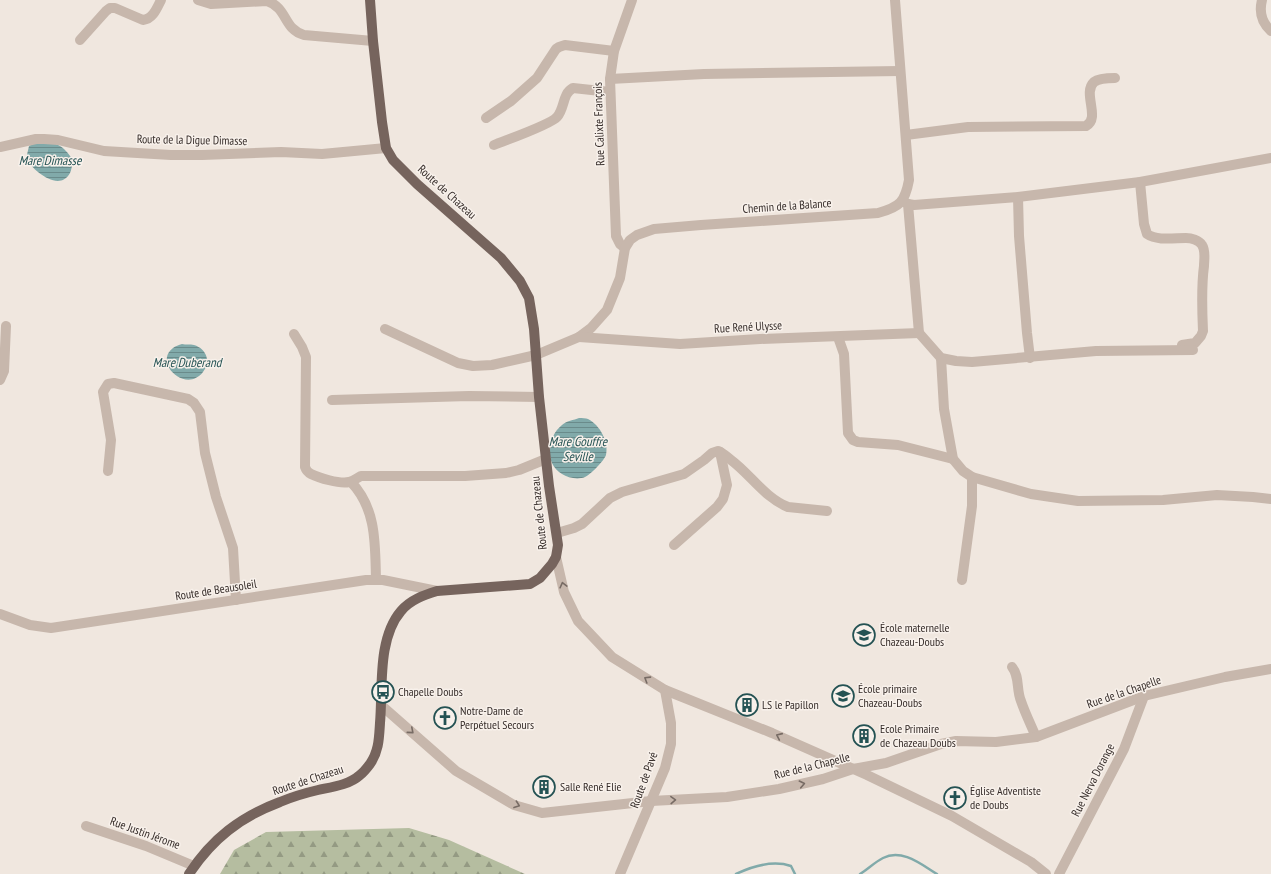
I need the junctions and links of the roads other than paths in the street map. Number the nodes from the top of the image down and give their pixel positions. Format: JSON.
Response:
{"nodes":[{"id":1,"x":162,"y":0,"type":"edge"},
{"id":2,"x":198,"y":0,"type":"edge"},
{"id":3,"x":370,"y":0,"type":"edge"},
{"id":4,"x":632,"y":0,"type":"edge"},
{"id":5,"x":895,"y":0,"type":"edge"},
{"id":6,"x":1262,"y":0,"type":"edge"},
{"id":7,"x":1271,"y":32,"type":"edge"},
{"id":8,"x":80,"y":40,"type":"dead end"},
{"id":9,"x":373,"y":40,"type":"junction"},
{"id":10,"x":614,"y":51,"type":"junction"},
{"id":11,"x":900,"y":71,"type":"junction"},
{"id":12,"x":1115,"y":78,"type":"dead end"},
{"id":13,"x":610,"y":79,"type":"junction"},
{"id":14,"x":610,"y":92,"type":"junction"},
{"id":15,"x":486,"y":118,"type":"dead end"},
{"id":16,"x":906,"y":135,"type":"junction"},
{"id":17,"x":494,"y":145,"type":"dead end"},
{"id":18,"x":0,"y":147,"type":"edge"},
{"id":19,"x":386,"y":148,"type":"junction"},
{"id":20,"x":1271,"y":158,"type":"edge"},
{"id":21,"x":1140,"y":182,"type":"junction"},
{"id":22,"x":1018,"y":197,"type":"junction"},
{"id":23,"x":906,"y":202,"type":"junction"},
{"id":24,"x":625,"y":248,"type":"junction"},
{"id":25,"x":6,"y":326,"type":"dead end"},
{"id":26,"x":385,"y":329,"type":"dead end"},
{"id":27,"x":919,"y":333,"type":"junction"},
{"id":28,"x":294,"y":334,"type":"dead end"},
{"id":29,"x":579,"y":337,"type":"junction"},
{"id":30,"x":838,"y":337,"type":"junction"},
{"id":31,"x":1148,"y":345,"type":"dead end"},
{"id":32,"x":1193,"y":350,"type":"dead end"},
{"id":33,"x":536,"y":355,"type":"junction"},
{"id":34,"x":941,"y":358,"type":"junction"},
{"id":35,"x":1030,"y":358,"type":"junction"},
{"id":36,"x":0,"y":380,"type":"edge"},
{"id":37,"x":540,"y":397,"type":"junction"},
{"id":38,"x":332,"y":400,"type":"dead end"},
{"id":39,"x":720,"y":452,"type":"junction"},
{"id":40,"x":546,"y":459,"type":"junction"},
{"id":41,"x":952,"y":459,"type":"junction"},
{"id":42,"x":108,"y":471,"type":"dead end"},
{"id":43,"x":972,"y":477,"type":"junction"},
{"id":44,"x":351,"y":482,"type":"junction"},
{"id":45,"x":1271,"y":499,"type":"edge"},
{"id":46,"x":827,"y":511,"type":"dead end"},
{"id":47,"x":557,"y":533,"type":"junction"},
{"id":48,"x":674,"y":546,"type":"dead end"},
{"id":49,"x":556,"y":557,"type":"junction"},
{"id":50,"x":376,"y":580,"type":"junction"},
{"id":51,"x":962,"y":580,"type":"dead end"},
{"id":52,"x":437,"y":591,"type":"junction"},
{"id":53,"x":236,"y":600,"type":"junction"},
{"id":54,"x":0,"y":614,"type":"edge"},
{"id":55,"x":1012,"y":667,"type":"dead end"},
{"id":56,"x":1271,"y":669,"type":"edge"},
{"id":57,"x":665,"y":690,"type":"junction"},
{"id":58,"x":1144,"y":696,"type":"junction"},
{"id":59,"x":382,"y":706,"type":"junction"},
{"id":60,"x":1036,"y":737,"type":"junction"},
{"id":61,"x":853,"y":769,"type":"junction"},
{"id":62,"x":651,"y":801,"type":"junction"},
{"id":63,"x":86,"y":826,"type":"dead end"},
{"id":64,"x":191,"y":870,"type":"edge"},
{"id":65,"x":620,"y":874,"type":"edge"},
{"id":66,"x":1046,"y":874,"type":"edge"},
{"id":67,"x":1059,"y":874,"type":"edge"}],
"edges":[{"from":1,"to":8,"type":"street"},
{"from":2,"to":9,"type":"street"},
{"from":3,"to":9,"type":"main road","name":"Route de Chazeau"},
{"from":4,"to":10,"type":"street","name":"Rue Calixte François"},
{"from":5,"to":11,"type":"street"},
{"from":6,"to":7,"type":"street"},
{"from":9,"to":19,"type":"main road","name":"Route de Chazeau"},
{"from":10,"to":13,"type":"street","name":"Rue Calixte François"},
{"from":10,"to":15,"type":"street"},
{"from":11,"to":13,"type":"street"},
{"from":11,"to":16,"type":"street"},
{"from":12,"to":16,"type":"street"},
{"from":13,"to":14,"type":"street","name":"Rue Calixte François"},
{"from":14,"to":17,"type":"street"},
{"from":14,"to":24,"type":"street","name":"Rue Calixte François"},
{"from":16,"to":23,"type":"street"},
{"from":18,"to":19,"type":"street","name":"Route de la Digue Dimasse"},
{"from":19,"to":33,"type":"main road","name":"Route de Chazeau"},
{"from":20,"to":21,"type":"street"},
{"from":21,"to":22,"type":"street"},
{"from":21,"to":31,"type":"street"},
{"from":22,"to":23,"type":"street"},
{"from":22,"to":35,"type":"street"},
{"from":23,"to":24,"type":"street","name":"Chemin de la Balance"},
{"from":23,"to":27,"type":"street"},
{"from":24,"to":29,"type":"street"},
{"from":25,"to":36,"type":"street"},
{"from":26,"to":33,"type":"street"},
{"from":27,"to":30,"type":"street","name":"Rue René Ulysse"},
{"from":27,"to":34,"type":"street"},
{"from":28,"to":44,"type":"street"},
{"from":29,"to":30,"type":"street","name":"Rue René Ulysse"},
{"from":29,"to":33,"type":"street"},
{"from":30,"to":41,"type":"street"},
{"from":32,"to":35,"type":"street"},
{"from":33,"to":37,"type":"main road","name":"Route de Chazeau"},
{"from":34,"to":35,"type":"street"},
{"from":34,"to":41,"type":"street"},
{"from":37,"to":38,"type":"street"},
{"from":37,"to":40,"type":"main road","name":"Route de Chazeau"},
{"from":39,"to":46,"type":"street"},
{"from":39,"to":47,"type":"street"},
{"from":39,"to":48,"type":"street"},
{"from":40,"to":44,"type":"street"},
{"from":40,"to":47,"type":"main road","name":"Route de Chazeau"},
{"from":41,"to":43,"type":"street"},
{"from":42,"to":53,"type":"street"},
{"from":43,"to":45,"type":"street"},
{"from":43,"to":51,"type":"street"},
{"from":44,"to":50,"type":"street"},
{"from":47,"to":49,"type":"main road","name":"Route de Chazeau"},
{"from":49,"to":52,"type":"main road","name":"Route de Chazeau"},
{"from":57,"to":49,"type":"street","one_way":true},
{"from":50,"to":52,"type":"street","name":"Route de Beausoleil"},
{"from":50,"to":53,"type":"street","name":"Route de Beausoleil"},
{"from":52,"to":59,"type":"main road","name":"Route de Chazeau"},
{"from":53,"to":54,"type":"street","name":"Route de Beausoleil"},
{"from":55,"to":60,"type":"street"},
{"from":56,"to":58,"type":"street","name":"Rue de la Chapelle"},
{"from":61,"to":57,"type":"street","one_way":true},
{"from":57,"to":62,"type":"street","name":"Route de Pavé"},
{"from":58,"to":60,"type":"street","name":"Rue de la Chapelle"},
{"from":58,"to":67,"type":"street","name":"Rue Nerva Dorange"},
{"from":59,"to":62,"type":"street","name":"Rue de la Chapelle","one_way":true},
{"from":59,"to":64,"type":"main road","name":"Route de Chazeau"},
{"from":60,"to":61,"type":"street","name":"Rue de la Chapelle"},
{"from":62,"to":61,"type":"street","name":"Rue de la Chapelle","one_way":true},
{"from":61,"to":66,"type":"street"},
{"from":62,"to":65,"type":"street","name":"Route de Pavé"},
{"from":63,"to":64,"type":"street","name":"Rue Justin Jérome"}]}
